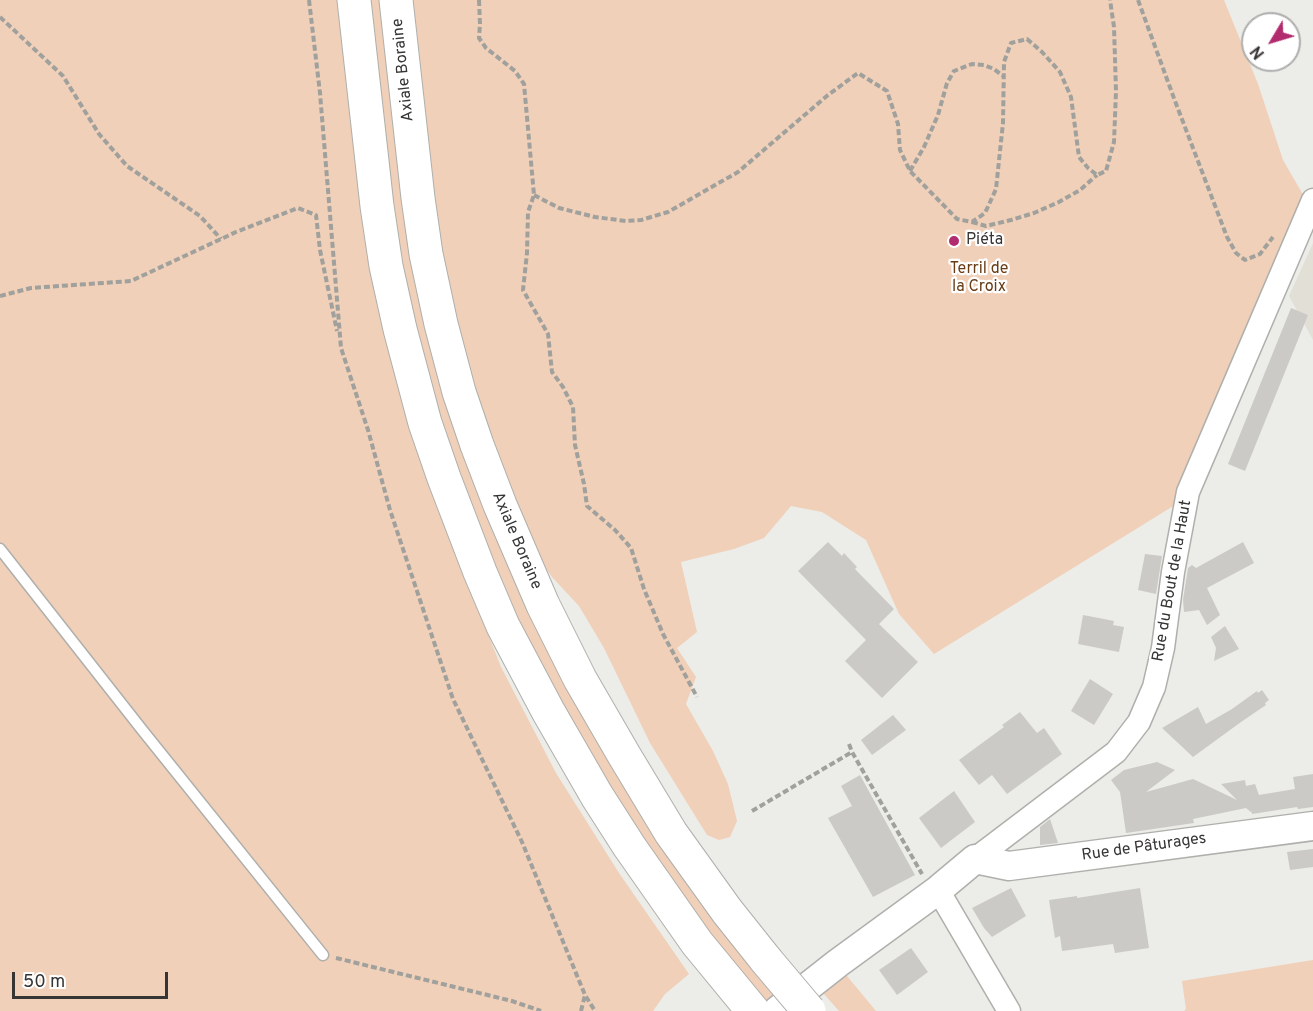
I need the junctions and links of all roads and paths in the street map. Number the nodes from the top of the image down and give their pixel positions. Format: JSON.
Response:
{"nodes":[{"id":1,"x":309,"y":0,"type":"edge"},
{"id":2,"x":354,"y":0,"type":"edge"},
{"id":3,"x":396,"y":0,"type":"edge"},
{"id":4,"x":479,"y":0,"type":"edge"},
{"id":5,"x":1110,"y":0,"type":"edge"},
{"id":6,"x":1138,"y":0,"type":"edge"},
{"id":7,"x":0,"y":18,"type":"edge"},
{"id":8,"x":1004,"y":76,"type":"junction"},
{"id":9,"x":910,"y":171,"type":"junction"},
{"id":10,"x":1097,"y":175,"type":"junction"},
{"id":11,"x":534,"y":195,"type":"junction"},
{"id":12,"x":1309,"y":208,"type":"edge"},
{"id":13,"x":972,"y":222,"type":"junction"},
{"id":14,"x":221,"y":239,"type":"junction"},
{"id":15,"x":0,"y":296,"type":"edge"},
{"id":16,"x":341,"y":348,"type":"junction"},
{"id":17,"x":0,"y":549,"type":"edge"},
{"id":18,"x":697,"y":697,"type":"dead end"},
{"id":19,"x":849,"y":744,"type":"dead end"},
{"id":20,"x":852,"y":752,"type":"junction"},
{"id":21,"x":752,"y":811,"type":"dead end"},
{"id":22,"x":1313,"y":826,"type":"edge"},
{"id":23,"x":975,"y":859,"type":"junction"},
{"id":24,"x":935,"y":892,"type":"junction"},
{"id":25,"x":323,"y":955,"type":"joint"},
{"id":26,"x":585,"y":995,"type":"junction"},
{"id":27,"x":742,"y":999,"type":"edge"},
{"id":28,"x":541,"y":1011,"type":"edge"},
{"id":29,"x":581,"y":1011,"type":"edge"},
{"id":30,"x":595,"y":1011,"type":"edge"},
{"id":31,"x":777,"y":1011,"type":"edge"},
{"id":32,"x":809,"y":1011,"type":"edge"},
{"id":33,"x":1009,"y":1011,"type":"edge"}],
"edges":[{"from":1,"to":16,"type":"path"},
{"from":2,"to":27,"type":"highway"},
{"from":3,"to":32,"type":"highway","name":"Axiale Boraine","bridge":true},
{"from":4,"to":11,"type":"path"},
{"from":5,"to":10,"type":"path"},
{"from":6,"to":12,"type":"path"},
{"from":7,"to":14,"type":"path"},
{"from":8,"to":9,"type":"path"},
{"from":8,"to":10,"type":"path"},
{"from":8,"to":13,"type":"path"},
{"from":9,"to":11,"type":"path"},
{"from":9,"to":13,"type":"path"},
{"from":10,"to":13,"type":"path"},
{"from":11,"to":18,"type":"path"},
{"from":12,"to":23,"type":"street","name":"Rue du Bout de la Haut"},
{"from":14,"to":15,"type":"path"},
{"from":14,"to":16,"type":"path"},
{"from":16,"to":26,"type":"path"},
{"from":17,"to":25,"type":"lane"},
{"from":19,"to":20,"type":"path"},
{"from":20,"to":21,"type":"path"},
{"from":20,"to":24,"type":"path"},
{"from":22,"to":23,"type":"street","name":"Rue de Pâturages"},
{"from":23,"to":24,"type":"street","name":"Rue du Bout de la Haut"},
{"from":24,"to":31,"type":"street","name":"Rue du Bout de la Haut"},
{"from":24,"to":33,"type":"street"},
{"from":25,"to":28,"type":"path"},
{"from":26,"to":29,"type":"path"},
{"from":26,"to":30,"type":"path"}]}
